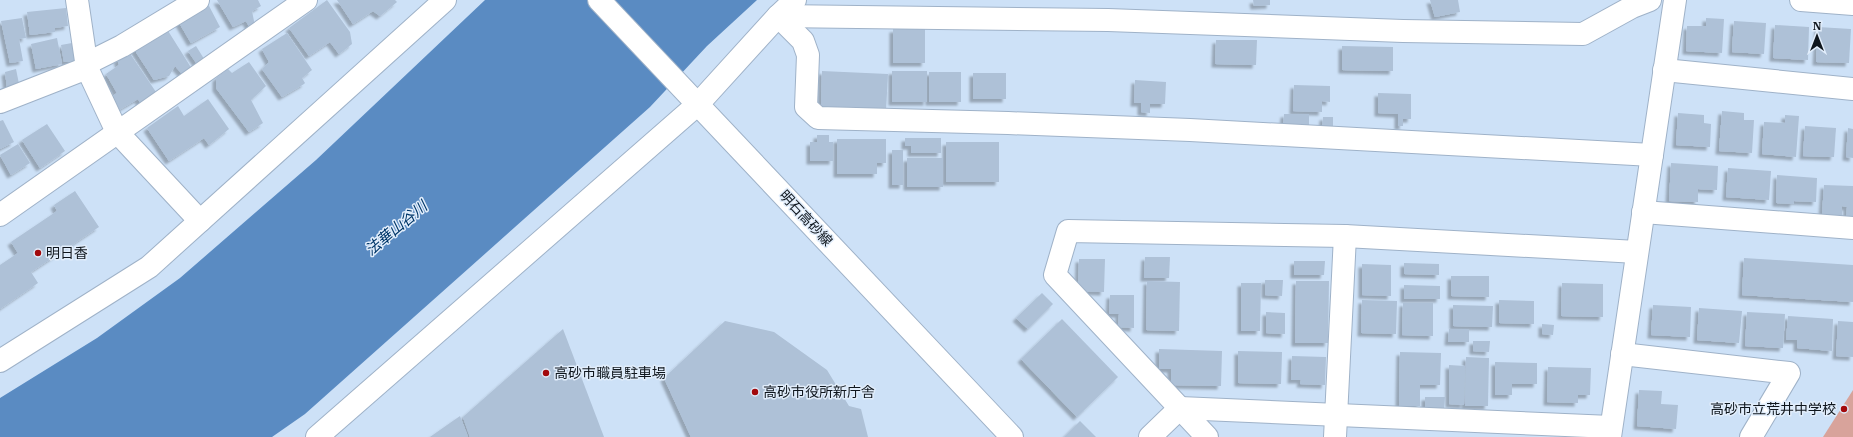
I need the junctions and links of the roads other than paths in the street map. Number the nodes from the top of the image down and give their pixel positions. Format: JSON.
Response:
{"nodes":[{"id":1,"x":77,"y":0,"type":"edge"},
{"id":2,"x":198,"y":0,"type":"edge"},
{"id":3,"x":306,"y":0,"type":"edge"},
{"id":4,"x":445,"y":0,"type":"edge"},
{"id":5,"x":599,"y":0,"type":"edge"},
{"id":6,"x":794,"y":0,"type":"edge"},
{"id":7,"x":1650,"y":0,"type":"edge"},
{"id":8,"x":1675,"y":0,"type":"edge"},
{"id":9,"x":1800,"y":0,"type":"edge"},
{"id":10,"x":1853,"y":4,"type":"edge"},
{"id":11,"x":778,"y":16,"type":"junction"},
{"id":12,"x":86,"y":66,"type":"junction"},
{"id":13,"x":1664,"y":70,"type":"junction"},
{"id":14,"x":1853,"y":89,"type":"edge"},
{"id":15,"x":0,"y":102,"type":"edge"},
{"id":16,"x":698,"y":104,"type":"junction"},
{"id":17,"x":117,"y":132,"type":"junction"},
{"id":18,"x":1652,"y":155,"type":"junction"},
{"id":19,"x":1643,"y":212,"type":"junction"},
{"id":20,"x":0,"y":215,"type":"edge"},
{"id":21,"x":200,"y":221,"type":"junction"},
{"id":22,"x":1853,"y":228,"type":"edge"},
{"id":23,"x":1345,"y":236,"type":"junction"},
{"id":24,"x":1637,"y":252,"type":"junction"},
{"id":25,"x":1622,"y":354,"type":"junction"},
{"id":26,"x":0,"y":360,"type":"edge"},
{"id":27,"x":1180,"y":408,"type":"junction"},
{"id":28,"x":1336,"y":427,"type":"edge"},
{"id":29,"x":1611,"y":432,"type":"edge"},
{"id":30,"x":317,"y":437,"type":"edge"},
{"id":31,"x":1012,"y":437,"type":"edge"},
{"id":32,"x":1150,"y":437,"type":"edge"},
{"id":33,"x":1207,"y":437,"type":"edge"},
{"id":34,"x":1751,"y":437,"type":"edge"}],
"edges":[{"from":1,"to":12,"type":"street"},
{"from":2,"to":12,"type":"street"},
{"from":3,"to":17,"type":"street"},
{"from":4,"to":21,"type":"street"},
{"from":5,"to":16,"type":"street","name":"明石高砂線"},
{"from":6,"to":11,"type":"street"},
{"from":7,"to":11,"type":"street"},
{"from":8,"to":13,"type":"street"},
{"from":9,"to":10,"type":"street"},
{"from":11,"to":16,"type":"street"},
{"from":11,"to":18,"type":"street"},
{"from":12,"to":15,"type":"street"},
{"from":12,"to":17,"type":"street"},
{"from":13,"to":14,"type":"street"},
{"from":13,"to":18,"type":"street"},
{"from":16,"to":30,"type":"street"},
{"from":16,"to":31,"type":"street","name":"明石高砂線"},
{"from":17,"to":20,"type":"street"},
{"from":17,"to":21,"type":"street"},
{"from":18,"to":19,"type":"street"},
{"from":19,"to":22,"type":"street"},
{"from":19,"to":24,"type":"street"},
{"from":21,"to":26,"type":"street"},
{"from":23,"to":24,"type":"street"},
{"from":23,"to":27,"type":"street"},
{"from":23,"to":28,"type":"street"},
{"from":24,"to":25,"type":"street"},
{"from":25,"to":29,"type":"street"},
{"from":25,"to":34,"type":"street"},
{"from":27,"to":28,"type":"street"},
{"from":27,"to":32,"type":"street"},
{"from":27,"to":33,"type":"street"},
{"from":28,"to":29,"type":"street"}]}
